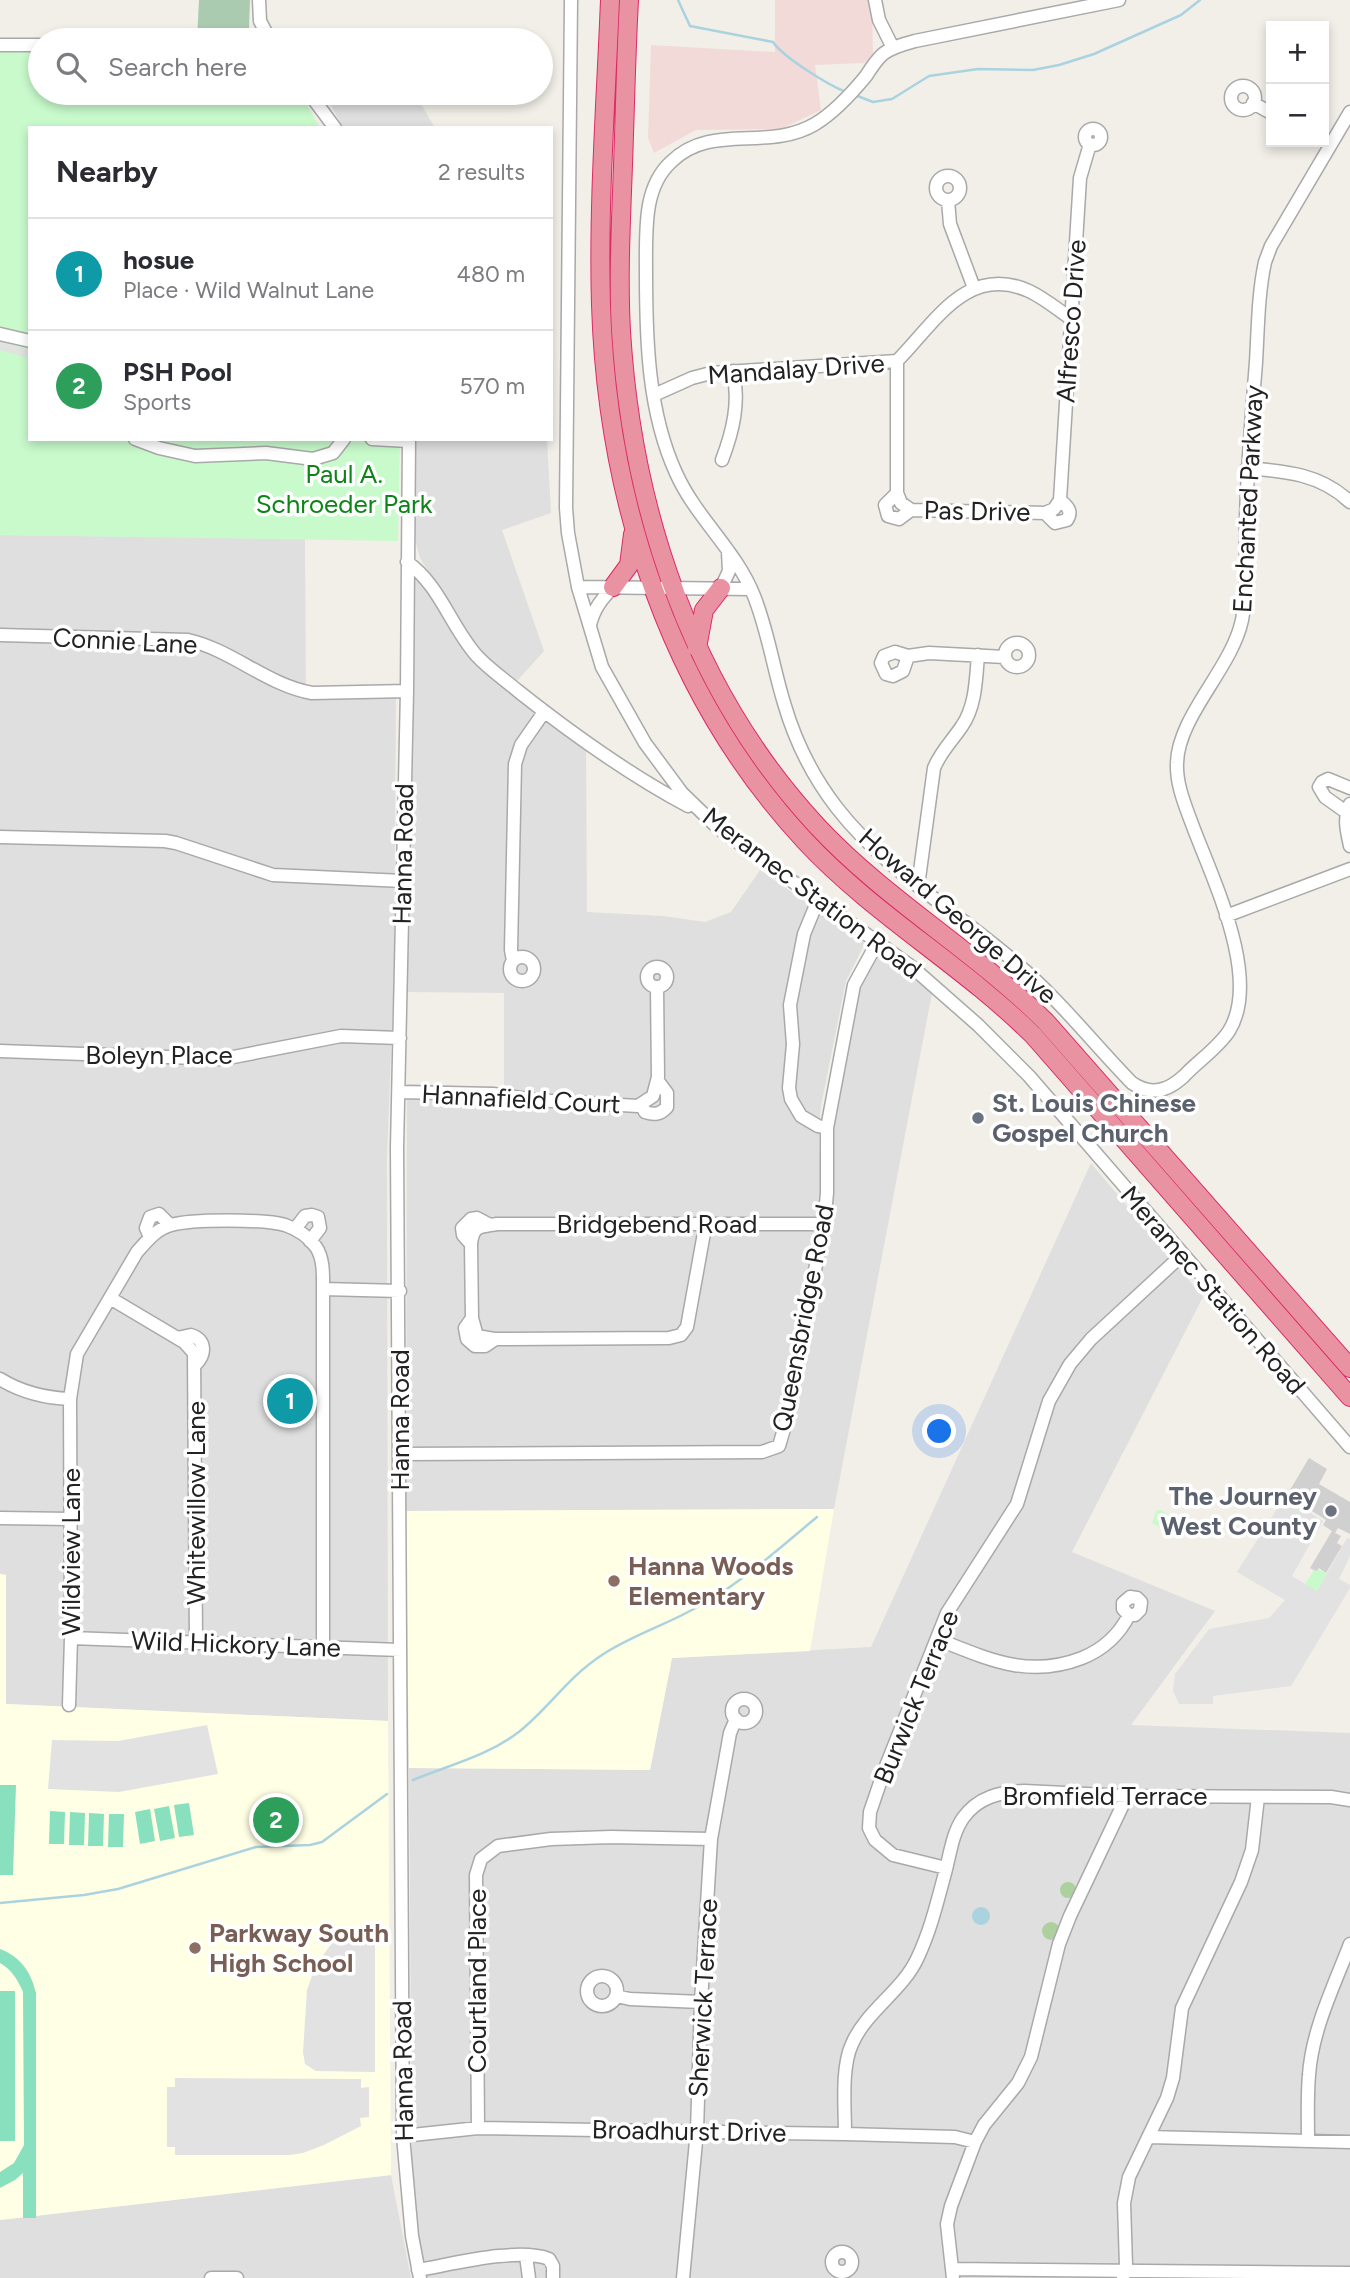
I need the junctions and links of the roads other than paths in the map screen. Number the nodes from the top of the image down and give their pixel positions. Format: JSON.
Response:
{"nodes":[{"id":1,"x":259,"y":0,"type":"edge"},
{"id":2,"x":571,"y":0,"type":"edge"},
{"id":3,"x":610,"y":0,"type":"edge"},
{"id":4,"x":875,"y":0,"type":"edge"},
{"id":5,"x":1119,"y":0,"type":"edge"},
{"id":6,"x":630,"y":6,"type":"edge"},
{"id":7,"x":264,"y":28,"type":"edge"},
{"id":8,"x":0,"y":45,"type":"edge"},
{"id":9,"x":28,"y":45,"type":"edge"},
{"id":10,"x":893,"y":48,"type":"junction"},
{"id":11,"x":1253,"y":103,"type":"dead end"},
{"id":12,"x":318,"y":105,"type":"edge"},
{"id":13,"x":1266,"y":110,"type":"edge"},
{"id":14,"x":1350,"y":112,"type":"edge"},
{"id":15,"x":334,"y":126,"type":"edge"},
{"id":16,"x":1329,"y":139,"type":"edge"},
{"id":17,"x":1090,"y":144,"type":"dead end"},
{"id":18,"x":1323,"y":147,"type":"edge"},
{"id":19,"x":948,"y":200,"type":"dead end"},
{"id":20,"x":974,"y":288,"type":"junction"},
{"id":21,"x":1070,"y":318,"type":"junction"},
{"id":22,"x":0,"y":334,"type":"edge"},
{"id":23,"x":28,"y":341,"type":"edge"},
{"id":24,"x":897,"y":361,"type":"junction"},
{"id":25,"x":733,"y":371,"type":"junction"},
{"id":26,"x":654,"y":395,"type":"junction"},
{"id":27,"x":140,"y":441,"type":"edge"},
{"id":28,"x":342,"y":441,"type":"edge"},
{"id":29,"x":409,"y":441,"type":"edge"},
{"id":30,"x":722,"y":460,"type":"dead end"},
{"id":31,"x":1247,"y":467,"type":"junction"},
{"id":32,"x":1350,"y":502,"type":"edge"},
{"id":33,"x":1053,"y":507,"type":"joint"},
{"id":34,"x":634,"y":527,"type":"junction"},
{"id":35,"x":727,"y":548,"type":"junction"},
{"id":36,"x":407,"y":562,"type":"junction"},
{"id":37,"x":578,"y":587,"type":"junction"},
{"id":38,"x":613,"y":587,"type":"junction"},
{"id":39,"x":653,"y":588,"type":"junction"},
{"id":40,"x":673,"y":588,"type":"junction"},
{"id":41,"x":721,"y":588,"type":"junction"},
{"id":42,"x":751,"y":589,"type":"junction"},
{"id":43,"x":589,"y":627,"type":"junction"},
{"id":44,"x":0,"y":635,"type":"edge"},
{"id":45,"x":697,"y":648,"type":"junction"},
{"id":46,"x":978,"y":655,"type":"junction"},
{"id":47,"x":908,"y":656,"type":"dead end"},
{"id":48,"x":1005,"y":657,"type":"dead end"},
{"id":49,"x":407,"y":691,"type":"junction"},
{"id":50,"x":544,"y":712,"type":"junction"},
{"id":51,"x":1350,"y":788,"type":"edge"},
{"id":52,"x":1348,"y":808,"type":"edge"},
{"id":53,"x":701,"y":813,"type":"junction"},
{"id":54,"x":0,"y":836,"type":"edge"},
{"id":55,"x":1350,"y":846,"type":"edge"},
{"id":56,"x":1350,"y":869,"type":"edge"},
{"id":57,"x":403,"y":881,"type":"junction"},
{"id":58,"x":918,"y":886,"type":"junction"},
{"id":59,"x":818,"y":900,"type":"junction"},
{"id":60,"x":1226,"y":916,"type":"junction"},
{"id":61,"x":877,"y":943,"type":"junction"},
{"id":62,"x":513,"y":961,"type":"dead end"},
{"id":63,"x":657,"y":987,"type":"dead end"},
{"id":64,"x":400,"y":1038,"type":"junction"},
{"id":65,"x":0,"y":1051,"type":"edge"},
{"id":66,"x":658,"y":1081,"type":"junction"},
{"id":67,"x":1150,"y":1091,"type":"joint"},
{"id":68,"x":400,"y":1092,"type":"junction"},
{"id":69,"x":641,"y":1104,"type":"junction"},
{"id":70,"x":827,"y":1128,"type":"junction"},
{"id":71,"x":706,"y":1222,"type":"junction"},
{"id":72,"x":824,"y":1224,"type":"junction"},
{"id":73,"x":295,"y":1229,"type":"junction"},
{"id":74,"x":310,"y":1241,"type":"junction"},
{"id":75,"x":1182,"y":1255,"type":"junction"},
{"id":76,"x":323,"y":1289,"type":"junction"},
{"id":77,"x":400,"y":1291,"type":"junction"},
{"id":78,"x":110,"y":1298,"type":"junction"},
{"id":79,"x":472,"y":1318,"type":"junction"},
{"id":80,"x":494,"y":1339,"type":"junction"},
{"id":81,"x":1350,"y":1368,"type":"edge"},
{"id":82,"x":0,"y":1379,"type":"edge"},
{"id":83,"x":1350,"y":1397,"type":"edge"},
{"id":84,"x":70,"y":1399,"type":"junction"},
{"id":85,"x":1350,"y":1447,"type":"edge"},
{"id":86,"x":400,"y":1454,"type":"junction"},
{"id":87,"x":0,"y":1518,"type":"edge"},
{"id":88,"x":71,"y":1519,"type":"junction"},
{"id":89,"x":1129,"y":1615,"type":"dead end"},
{"id":90,"x":71,"y":1638,"type":"junction"},
{"id":91,"x":937,"y":1639,"type":"junction"},
{"id":92,"x":197,"y":1643,"type":"junction"},
{"id":93,"x":323,"y":1647,"type":"junction"},
{"id":94,"x":400,"y":1650,"type":"junction"},
{"id":95,"x":69,"y":1704,"type":"dead end"},
{"id":96,"x":736,"y":1719,"type":"dead end"},
{"id":97,"x":1127,"y":1796,"type":"junction"},
{"id":98,"x":1258,"y":1797,"type":"junction"},
{"id":99,"x":1350,"y":1801,"type":"edge"},
{"id":100,"x":711,"y":1839,"type":"junction"},
{"id":101,"x":946,"y":1868,"type":"junction"},
{"id":102,"x":1350,"y":1944,"type":"edge"},
{"id":103,"x":616,"y":1996,"type":"dead end"},
{"id":104,"x":701,"y":2003,"type":"junction"},
{"id":105,"x":478,"y":2128,"type":"junction"},
{"id":106,"x":697,"y":2131,"type":"junction"},
{"id":107,"x":845,"y":2134,"type":"junction"},
{"id":108,"x":403,"y":2136,"type":"junction"},
{"id":109,"x":1148,"y":2137,"type":"junction"},
{"id":110,"x":1308,"y":2141,"type":"junction"},
{"id":111,"x":975,"y":2142,"type":"junction"},
{"id":112,"x":1350,"y":2142,"type":"edge"},
{"id":113,"x":526,"y":2256,"type":"junction"},
{"id":114,"x":1350,"y":2273,"type":"edge"},
{"id":115,"x":419,"y":2274,"type":"edge"},
{"id":116,"x":953,"y":2274,"type":"edge"},
{"id":117,"x":1124,"y":2274,"type":"edge"},
{"id":118,"x":211,"y":2278,"type":"edge"},
{"id":119,"x":237,"y":2278,"type":"edge"},
{"id":120,"x":529,"y":2278,"type":"edge"},
{"id":121,"x":553,"y":2278,"type":"edge"},
{"id":122,"x":682,"y":2278,"type":"edge"}],
"edges":[{"from":1,"to":7,"type":"street"},
{"from":2,"to":37,"type":"street","name":"Meramec Station Road"},
{"from":3,"to":34,"type":"highway"},
{"from":4,"to":10,"type":"street"},
{"from":5,"to":10,"type":"street","name":"Howard George Drive"},
{"from":6,"to":40,"type":"highway"},
{"from":8,"to":9,"type":"street"},
{"from":10,"to":26,"type":"street","name":"Howard George Drive"},
{"from":11,"to":13,"type":"street"},
{"from":12,"to":15,"type":"street"},
{"from":14,"to":16,"type":"street","name":"Enchanted Parkway"},
{"from":17,"to":21,"type":"street","name":"Alfresco Drive"},
{"from":18,"to":31,"type":"street","name":"Enchanted Parkway"},
{"from":19,"to":20,"type":"street"},
{"from":20,"to":21,"type":"street"},
{"from":20,"to":24,"type":"street","name":"Mandalay Drive"},
{"from":21,"to":33,"type":"street","name":"Alfresco Drive"},
{"from":22,"to":23,"type":"street"},
{"from":24,"to":25,"type":"street","name":"Mandalay Drive"},
{"from":24,"to":33,"type":"street","name":"Pas Drive"},
{"from":25,"to":26,"type":"street","name":"Mandalay Drive"},
{"from":25,"to":30,"type":"street"},
{"from":26,"to":35,"type":"street","name":"Howard George Drive"},
{"from":27,"to":28,"type":"street"},
{"from":29,"to":36,"type":"street","name":"Hanna Road"},
{"from":31,"to":32,"type":"street"},
{"from":31,"to":60,"type":"street","name":"Enchanted Parkway"},
{"from":34,"to":38,"type":"highway"},
{"from":34,"to":39,"type":"highway"},
{"from":35,"to":41,"type":"street"},
{"from":35,"to":42,"type":"street","name":"Howard George Drive"},
{"from":36,"to":49,"type":"street","name":"Hanna Road"},
{"from":36,"to":50,"type":"street"},
{"from":37,"to":38,"type":"street"},
{"from":37,"to":43,"type":"street","name":"Meramec Station Road"},
{"from":38,"to":39,"type":"street"},
{"from":38,"to":43,"type":"street"},
{"from":39,"to":40,"type":"street"},
{"from":39,"to":83,"type":"highway"},
{"from":40,"to":41,"type":"street"},
{"from":40,"to":45,"type":"highway"},
{"from":41,"to":42,"type":"street"},
{"from":41,"to":45,"type":"highway"},
{"from":42,"to":58,"type":"street","name":"Howard George Drive"},
{"from":43,"to":53,"type":"street","name":"Meramec Station Road"},
{"from":44,"to":49,"type":"street","name":"Connie Lane"},
{"from":45,"to":81,"type":"highway"},
{"from":46,"to":47,"type":"street"},
{"from":46,"to":48,"type":"street"},
{"from":46,"to":58,"type":"street"},
{"from":49,"to":57,"type":"street","name":"Hanna Road"},
{"from":50,"to":53,"type":"street"},
{"from":50,"to":62,"type":"street"},
{"from":51,"to":52,"type":"street"},
{"from":52,"to":55,"type":"street"},
{"from":53,"to":59,"type":"street","name":"Meramec Station Road"},
{"from":54,"to":57,"type":"street"},
{"from":56,"to":60,"type":"street"},
{"from":57,"to":64,"type":"street","name":"Hanna Road"},
{"from":58,"to":67,"type":"street","name":"Howard George Drive"},
{"from":59,"to":61,"type":"street","name":"Meramec Station Road"},
{"from":59,"to":70,"type":"street"},
{"from":60,"to":67,"type":"street","name":"Enchanted Parkway"},
{"from":61,"to":70,"type":"street","name":"Queensbridge Road"},
{"from":61,"to":75,"type":"street","name":"Meramec Station Road"},
{"from":63,"to":66,"type":"street","name":"Hannafield Court"},
{"from":64,"to":65,"type":"street","name":"Boleyn Place"},
{"from":64,"to":68,"type":"street","name":"Hanna Road"},
{"from":66,"to":69,"type":"street","name":"Hannafield Court"},
{"from":66,"to":69,"type":"street","name":"Hannafield Court"},
{"from":68,"to":69,"type":"street","name":"Hannafield Court"},
{"from":68,"to":77,"type":"street","name":"Hanna Road"},
{"from":70,"to":72,"type":"street","name":"Queensbridge Road"},
{"from":71,"to":72,"type":"street","name":"Bridgebend Road"},
{"from":71,"to":79,"type":"street","name":"Bridgebend Road"},
{"from":71,"to":80,"type":"street"},
{"from":72,"to":86,"type":"street","name":"Queensbridge Road"},
{"from":73,"to":74,"type":"street"},
{"from":73,"to":74,"type":"street"},
{"from":73,"to":78,"type":"street","name":"Wildview Lane"},
{"from":74,"to":76,"type":"street"},
{"from":75,"to":85,"type":"street","name":"Meramec Station Road"},
{"from":75,"to":91,"type":"street","name":"Burwick Terrace"},
{"from":76,"to":77,"type":"street"},
{"from":76,"to":93,"type":"street"},
{"from":77,"to":86,"type":"street","name":"Hanna Road"},
{"from":78,"to":84,"type":"street","name":"Wildview Lane"},
{"from":78,"to":92,"type":"street","name":"Whitewillow Lane"},
{"from":79,"to":80,"type":"street","name":"Bridgebend Road"},
{"from":79,"to":80,"type":"street"},
{"from":82,"to":84,"type":"street"},
{"from":84,"to":88,"type":"street","name":"Wildview Lane"},
{"from":86,"to":94,"type":"street","name":"Hanna Road"},
{"from":87,"to":88,"type":"street"},
{"from":88,"to":90,"type":"street","name":"Wildview Lane"},
{"from":89,"to":91,"type":"street"},
{"from":90,"to":92,"type":"street","name":"Wild Hickory Lane"},
{"from":90,"to":95,"type":"street","name":"Wildview Lane"},
{"from":91,"to":101,"type":"street","name":"Burwick Terrace"},
{"from":92,"to":93,"type":"street","name":"Wild Hickory Lane"},
{"from":93,"to":94,"type":"street","name":"Wild Hickory Lane"},
{"from":94,"to":108,"type":"street","name":"Hanna Road"},
{"from":96,"to":100,"type":"street","name":"Sherwick Terrace"},
{"from":97,"to":98,"type":"street","name":"Bromfield Terrace"},
{"from":97,"to":101,"type":"street","name":"Bromfield Terrace"},
{"from":97,"to":111,"type":"street"},
{"from":98,"to":99,"type":"street","name":"Bromfield Terrace"},
{"from":98,"to":109,"type":"street"},
{"from":100,"to":104,"type":"street","name":"Sherwick Terrace"},
{"from":100,"to":105,"type":"street","name":"Courtland Place"},
{"from":101,"to":107,"type":"street","name":"Bromfield Terrace"},
{"from":102,"to":110,"type":"street"},
{"from":103,"to":104,"type":"street"},
{"from":104,"to":106,"type":"street","name":"Sherwick Terrace"},
{"from":105,"to":106,"type":"street","name":"Broadhurst Drive"},
{"from":105,"to":108,"type":"street","name":"Broadhurst Drive"},
{"from":106,"to":107,"type":"street","name":"Broadhurst Drive"},
{"from":106,"to":122,"type":"street","name":"Sherwick Terrace"},
{"from":107,"to":111,"type":"street","name":"Broadhurst Drive"},
{"from":108,"to":115,"type":"street","name":"Hanna Road"},
{"from":109,"to":110,"type":"street"},
{"from":109,"to":117,"type":"street"},
{"from":110,"to":112,"type":"street"},
{"from":111,"to":116,"type":"street"},
{"from":113,"to":115,"type":"street"},
{"from":113,"to":120,"type":"street"},
{"from":113,"to":121,"type":"street"},
{"from":114,"to":117,"type":"street"},
{"from":116,"to":117,"type":"street"},
{"from":118,"to":119,"type":"street"}]}
